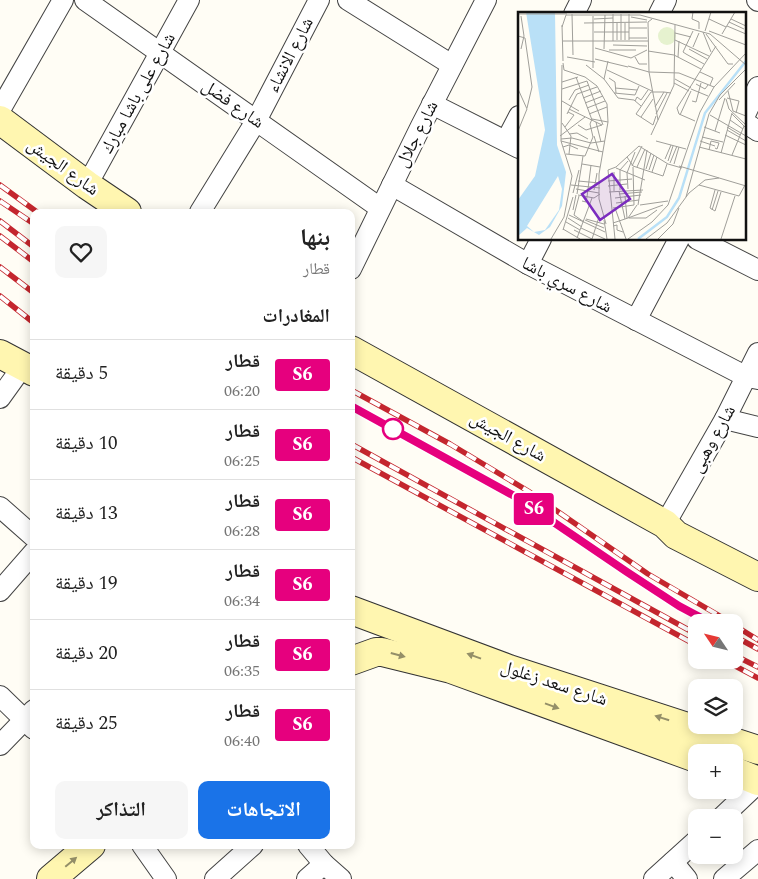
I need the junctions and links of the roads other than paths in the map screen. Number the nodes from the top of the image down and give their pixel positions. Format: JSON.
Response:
{"nodes":[{"id":1,"x":62,"y":0,"type":"edge"},
{"id":2,"x":85,"y":0,"type":"edge"},
{"id":3,"x":189,"y":0,"type":"edge"},
{"id":4,"x":319,"y":0,"type":"edge"},
{"id":5,"x":348,"y":0,"type":"edge"},
{"id":6,"x":486,"y":0,"type":"edge"},
{"id":7,"x":581,"y":0,"type":"edge"},
{"id":8,"x":666,"y":0,"type":"edge"},
{"id":9,"x":575,"y":12,"type":"edge"},
{"id":10,"x":660,"y":12,"type":"edge"},
{"id":11,"x":160,"y":52,"type":"junction"},
{"id":12,"x":452,"y":65,"type":"junction"},
{"id":13,"x":758,"y":88,"type":"edge"},
{"id":14,"x":432,"y":104,"type":"junction"},
{"id":15,"x":0,"y":110,"type":"edge"},
{"id":16,"x":746,"y":113,"type":"edge"},
{"id":17,"x":0,"y":120,"type":"edge"},
{"id":18,"x":518,"y":120,"type":"edge"},
{"id":19,"x":256,"y":121,"type":"junction"},
{"id":20,"x":746,"y":123,"type":"edge"},
{"id":21,"x":758,"y":131,"type":"edge"},
{"id":22,"x":512,"y":145,"type":"edge"},
{"id":23,"x":87,"y":185,"type":"junction"},
{"id":24,"x":392,"y":185,"type":"junction"},
{"id":25,"x":380,"y":208,"type":"junction"},
{"id":26,"x":123,"y":209,"type":"edge"},
{"id":27,"x":202,"y":209,"type":"edge"},
{"id":28,"x":540,"y":240,"type":"edge"},
{"id":29,"x":678,"y":240,"type":"edge"},
{"id":30,"x":699,"y":240,"type":"edge"},
{"id":31,"x":355,"y":261,"type":"edge"},
{"id":32,"x":528,"y":264,"type":"junction"},
{"id":33,"x":758,"y":270,"type":"edge"},
{"id":34,"x":636,"y":320,"type":"junction"},
{"id":35,"x":355,"y":352,"type":"edge"},
{"id":36,"x":758,"y":354,"type":"edge"},
{"id":37,"x":19,"y":364,"type":"edge"},
{"id":38,"x":752,"y":378,"type":"edge"},
{"id":39,"x":0,"y":398,"type":"edge"},
{"id":40,"x":725,"y":419,"type":"junction"},
{"id":41,"x":758,"y":427,"type":"edge"},
{"id":42,"x":0,"y":507,"type":"edge"},
{"id":43,"x":665,"y":524,"type":"junction"},
{"id":44,"x":30,"y":533,"type":"edge"},
{"id":45,"x":30,"y":556,"type":"edge"},
{"id":46,"x":758,"y":558,"type":"edge"},
{"id":47,"x":758,"y":576,"type":"edge"},
{"id":48,"x":0,"y":590,"type":"edge"},
{"id":49,"x":355,"y":611,"type":"edge"},
{"id":50,"x":355,"y":660,"type":"edge"},
{"id":51,"x":0,"y":696,"type":"edge"},
{"id":52,"x":30,"y":718,"type":"edge"},
{"id":53,"x":30,"y":720,"type":"edge"},
{"id":54,"x":0,"y":745,"type":"edge"},
{"id":55,"x":758,"y":750,"type":"edge"},
{"id":56,"x":688,"y":755,"type":"edge"},
{"id":57,"x":743,"y":775,"type":"edge"},
{"id":58,"x":758,"y":782,"type":"edge"},
{"id":59,"x":730,"y":809,"type":"edge"},
{"id":60,"x":86,"y":849,"type":"edge"},
{"id":61,"x":144,"y":849,"type":"edge"},
{"id":62,"x":249,"y":849,"type":"edge"},
{"id":63,"x":311,"y":849,"type":"edge"},
{"id":64,"x":688,"y":849,"type":"edge"},
{"id":65,"x":758,"y":850,"type":"edge"},
{"id":66,"x":674,"y":862,"type":"junction"},
{"id":67,"x":324,"y":864,"type":"junction"},
{"id":68,"x":160,"y":877,"type":"edge"},
{"id":69,"x":50,"y":879,"type":"edge"},
{"id":70,"x":215,"y":879,"type":"edge"},
{"id":71,"x":307,"y":879,"type":"edge"},
{"id":72,"x":340,"y":879,"type":"edge"},
{"id":73,"x":654,"y":879,"type":"edge"},
{"id":74,"x":687,"y":879,"type":"edge"},
{"id":75,"x":724,"y":879,"type":"edge"}],
"edges":[{"from":1,"to":15,"type":"street"},
{"from":2,"to":11,"type":"street","name":"شارع فضل"},
{"from":3,"to":11,"type":"street","name":"شارع على باشا مبارك"},
{"from":4,"to":19,"type":"street","name":"شارع الانشاء"},
{"from":5,"to":12,"type":"street"},
{"from":6,"to":12,"type":"street","name":"شارع جلال"},
{"from":7,"to":9,"type":"street"},
{"from":8,"to":10,"type":"street"},
{"from":11,"to":19,"type":"street","name":"شارع فضل"},
{"from":11,"to":23,"type":"street","name":"شارع على باشا مبارك"},
{"from":12,"to":14,"type":"street","name":"شارع جلال"},
{"from":13,"to":16,"type":"street"},
{"from":14,"to":22,"type":"street"},
{"from":14,"to":24,"type":"street","name":"شارع جلال"},
{"from":17,"to":23,"type":"main road","name":"شارع الجيش"},
{"from":18,"to":22,"type":"street"},
{"from":19,"to":25,"type":"street","name":"شارع فضل"},
{"from":19,"to":27,"type":"street","name":"شارع الانشاء"},
{"from":20,"to":21,"type":"street"},
{"from":23,"to":26,"type":"main road","name":"شارع الجيش"},
{"from":24,"to":25,"type":"street","name":"شارع جلال"},
{"from":24,"to":32,"type":"street","name":"شارع سري باشا"},
{"from":25,"to":31,"type":"street","name":"شارع جلال"},
{"from":28,"to":32,"type":"street"},
{"from":29,"to":34,"type":"street"},
{"from":30,"to":33,"type":"street"},
{"from":32,"to":34,"type":"street","name":"شارع سري باشا"},
{"from":34,"to":38,"type":"street","name":"شارع سري باشا"},
{"from":35,"to":43,"type":"main road","name":"شارع الجيش"},
{"from":36,"to":38,"type":"street","name":"شارع وهبى"},
{"from":37,"to":39,"type":"street"},
{"from":38,"to":40,"type":"street","name":"شارع وهبى"},
{"from":40,"to":41,"type":"street"},
{"from":40,"to":43,"type":"street","name":"شارع وهبى"},
{"from":42,"to":44,"type":"street"},
{"from":43,"to":46,"type":"main road","name":"شارع الجيش"},
{"from":43,"to":47,"type":"main road","name":"شارع الجيش"},
{"from":45,"to":48,"type":"street"},
{"from":55,"to":49,"type":"main road","name":"شارع سعد زغلول","one_way":true},
{"from":50,"to":56,"type":"main road","name":"شارع سعد زغلول","one_way":true},
{"from":51,"to":52,"type":"street"},
{"from":53,"to":54,"type":"street"},
{"from":57,"to":58,"type":"main road"},
{"from":58,"to":59,"type":"street"},
{"from":69,"to":60,"type":"main road","one_way":true},
{"from":61,"to":68,"type":"street"},
{"from":62,"to":70,"type":"street"},
{"from":63,"to":67,"type":"street"},
{"from":64,"to":66,"type":"street"},
{"from":65,"to":75,"type":"street"},
{"from":66,"to":73,"type":"street"},
{"from":66,"to":74,"type":"street"},
{"from":67,"to":71,"type":"street"},
{"from":67,"to":72,"type":"street"}]}
